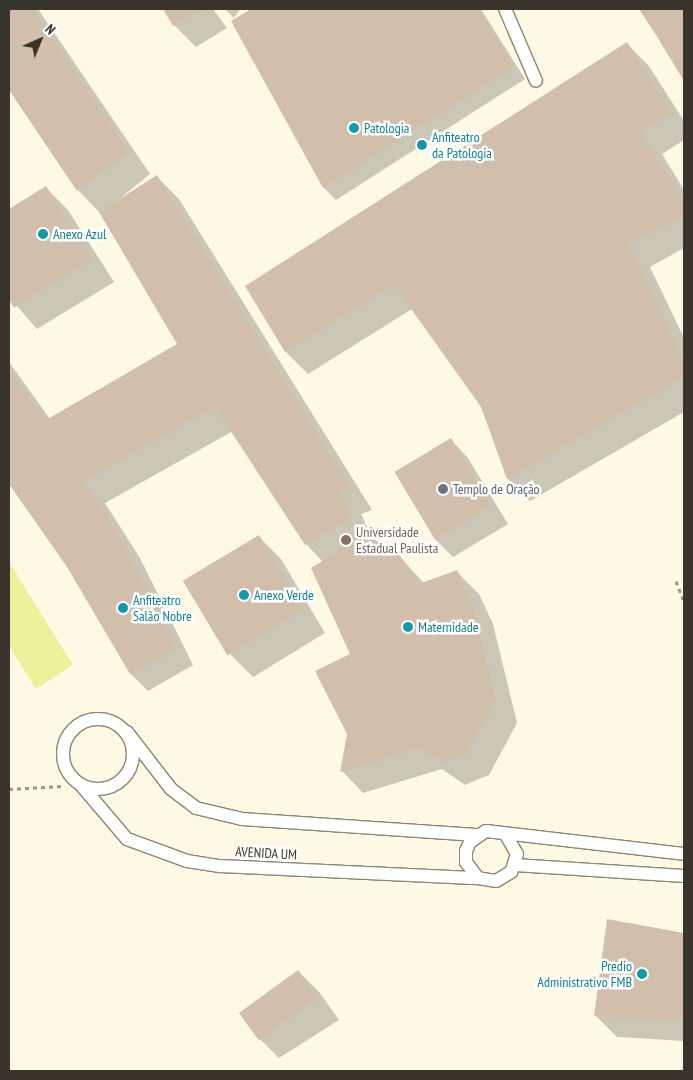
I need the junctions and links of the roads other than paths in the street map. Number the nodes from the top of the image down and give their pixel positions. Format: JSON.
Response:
{"nodes":[{"id":1,"x":505,"y":9,"type":"edge"},
{"id":2,"x":536,"y":81,"type":"dead end"},
{"id":3,"x":127,"y":732,"type":"junction"},
{"id":4,"x":81,"y":785,"type":"junction"},
{"id":5,"x":476,"y":835,"type":"junction"},
{"id":6,"x":506,"y":835,"type":"junction"},
{"id":7,"x":684,"y":854,"type":"edge"},
{"id":8,"x":515,"y":865,"type":"junction"},
{"id":9,"x":684,"y":876,"type":"edge"},
{"id":10,"x":478,"y":878,"type":"junction"}],
"edges":[{"from":1,"to":2,"type":"lane"},
{"from":3,"to":4,"type":"lane"},
{"from":3,"to":4,"type":"lane"},
{"from":3,"to":5,"type":"lane"},
{"from":4,"to":10,"type":"lane","name":"AVENIDA UM"},
{"from":5,"to":6,"type":"lane"},
{"from":5,"to":10,"type":"lane"},
{"from":6,"to":7,"type":"lane"},
{"from":6,"to":8,"type":"lane"},
{"from":8,"to":9,"type":"lane"},
{"from":8,"to":10,"type":"lane"}]}
